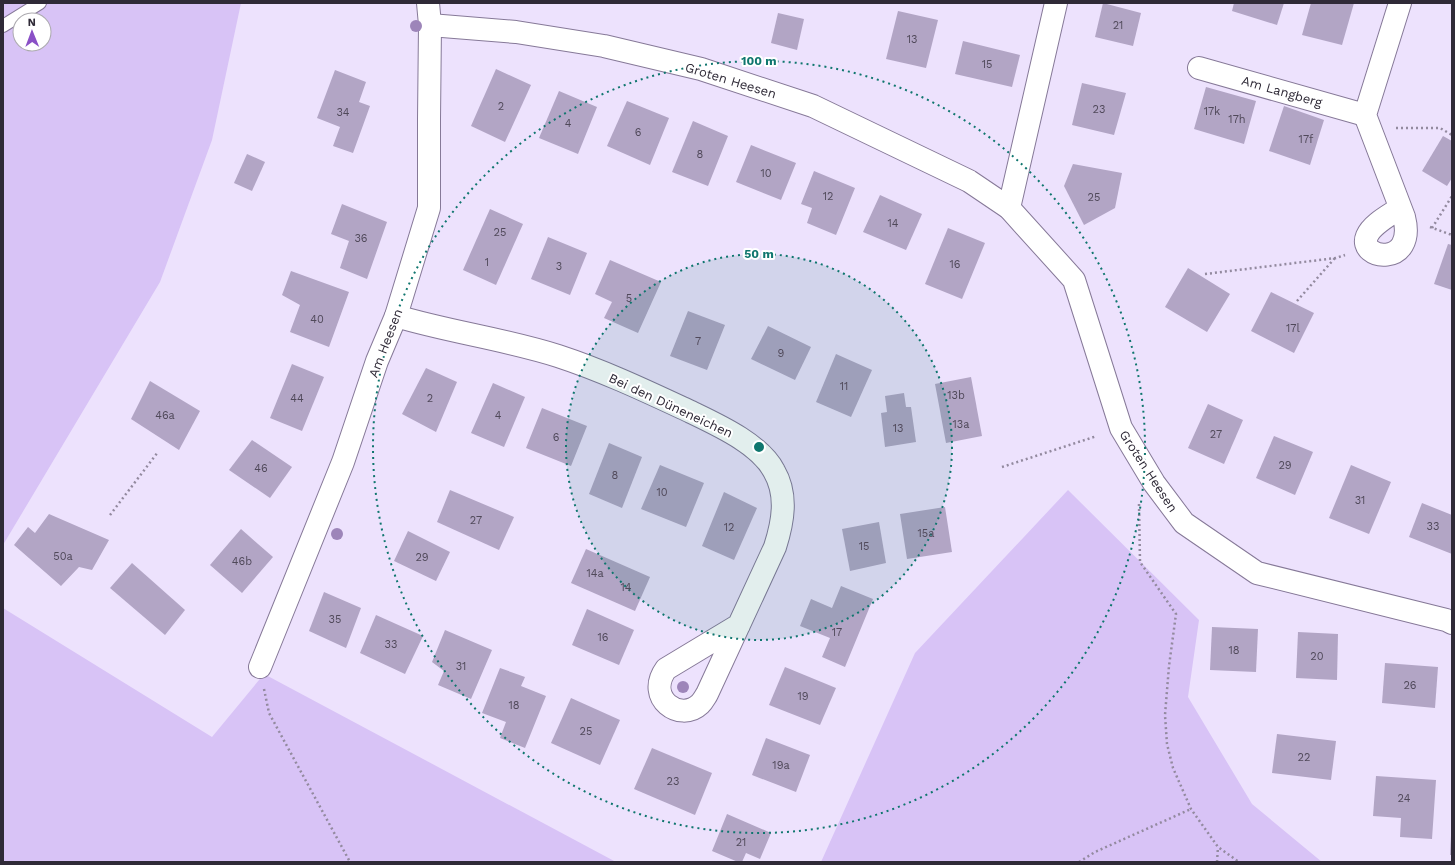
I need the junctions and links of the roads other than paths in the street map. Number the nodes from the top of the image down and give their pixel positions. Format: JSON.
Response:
{"nodes":[{"id":1,"x":40,"y":3,"type":"edge"},
{"id":2,"x":428,"y":3,"type":"edge"},
{"id":3,"x":1056,"y":3,"type":"edge"},
{"id":4,"x":1400,"y":3,"type":"edge"},
{"id":5,"x":430,"y":25,"type":"junction"},
{"id":6,"x":3,"y":26,"type":"edge"},
{"id":7,"x":1199,"y":68,"type":"dead end"},
{"id":8,"x":1367,"y":121,"type":"junction"},
{"id":9,"x":1009,"y":208,"type":"junction"},
{"id":10,"x":1400,"y":208,"type":"junction"},
{"id":11,"x":396,"y":316,"type":"junction"},
{"id":12,"x":1452,"y":623,"type":"edge"},
{"id":13,"x":739,"y":625,"type":"dead end"},
{"id":14,"x":260,"y":667,"type":"road end"}],
"edges":[{"from":1,"to":6,"type":"lane"},
{"from":2,"to":5,"type":"street","name":"Am Heesen"},
{"from":3,"to":9,"type":"street"},
{"from":4,"to":8,"type":"street"},
{"from":5,"to":9,"type":"street","name":"Groten Heesen"},
{"from":5,"to":11,"type":"street","name":"Am Heesen"},
{"from":7,"to":8,"type":"street","name":"Am Langberg"},
{"from":8,"to":10,"type":"street"},
{"from":9,"to":12,"type":"street","name":"Groten Heesen"},
{"from":10,"to":10,"type":"street"},
{"from":11,"to":13,"type":"street","name":"Bei den Düneneichen"},
{"from":11,"to":14,"type":"street","name":"Am Heesen"}]}
